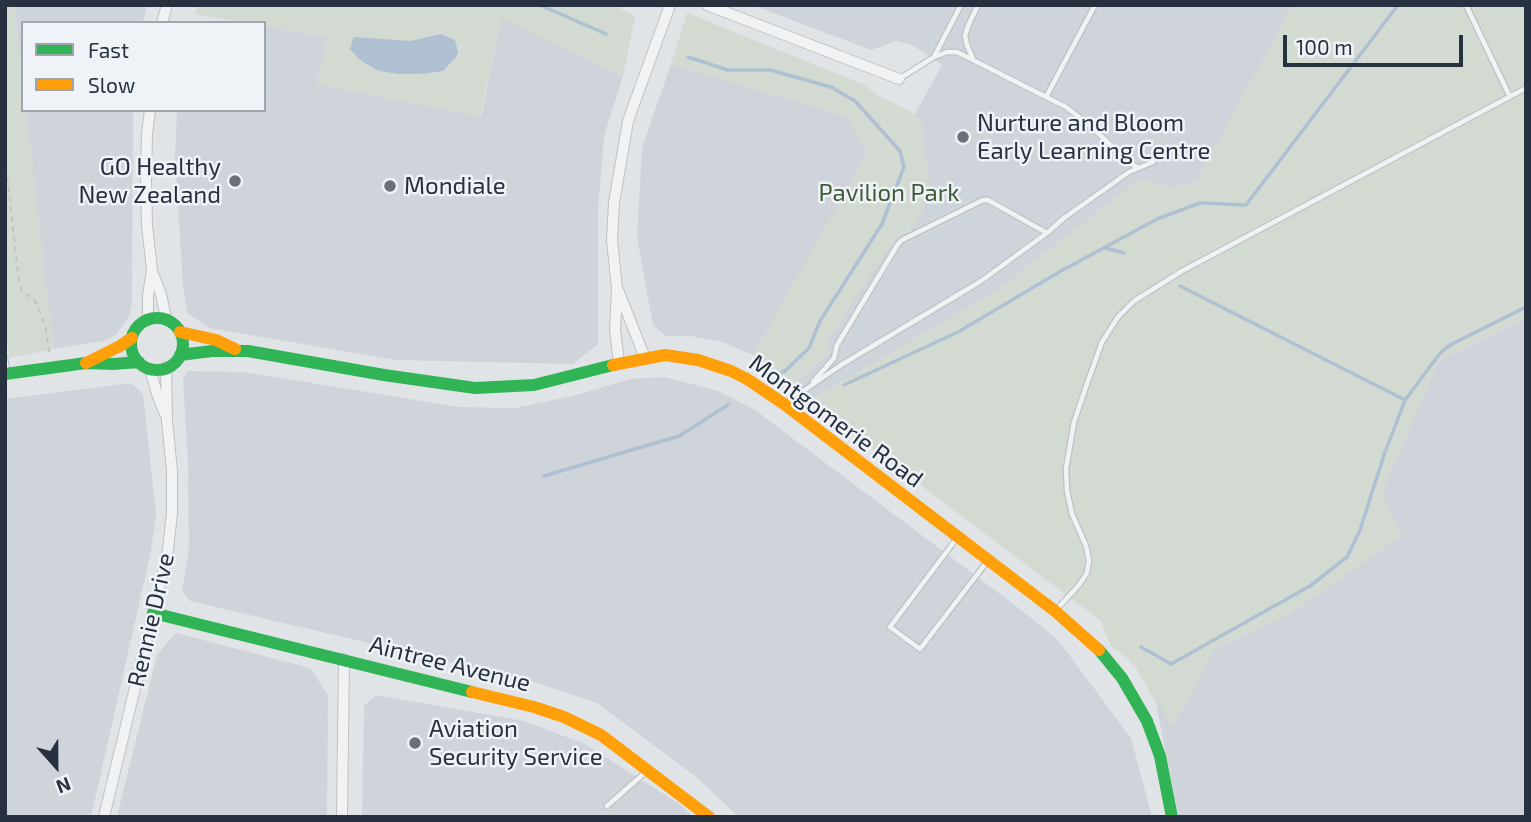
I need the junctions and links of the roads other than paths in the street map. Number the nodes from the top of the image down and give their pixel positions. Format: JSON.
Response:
{"nodes":[{"id":1,"x":670,"y":5,"type":"edge"},
{"id":2,"x":707,"y":5,"type":"edge"},
{"id":3,"x":961,"y":5,"type":"edge"},
{"id":4,"x":978,"y":5,"type":"edge"},
{"id":5,"x":1095,"y":5,"type":"edge"},
{"id":6,"x":1466,"y":5,"type":"edge"},
{"id":7,"x":934,"y":57,"type":"junction"},
{"id":8,"x":974,"y":60,"type":"junction"},
{"id":9,"x":899,"y":79,"type":"joint"},
{"id":10,"x":1526,"y":88,"type":"edge"},
{"id":11,"x":1046,"y":97,"type":"junction"},
{"id":12,"x":1510,"y":97,"type":"junction"},
{"id":13,"x":150,"y":112,"type":"edge"},
{"id":14,"x":1153,"y":162,"type":"dead end"},
{"id":15,"x":1138,"y":167,"type":"junction"},
{"id":16,"x":1047,"y":233,"type":"junction"},
{"id":17,"x":152,"y":270,"type":"junction"},
{"id":18,"x":617,"y":289,"type":"junction"},
{"id":19,"x":166,"y":319,"type":"junction"},
{"id":20,"x":148,"y":320,"type":"junction"},
{"id":21,"x":180,"y":332,"type":"junction"},
{"id":22,"x":132,"y":338,"type":"junction"},
{"id":23,"x":238,"y":350,"type":"junction"},
{"id":24,"x":180,"y":355,"type":"junction"},
{"id":25,"x":5,"y":358,"type":"edge"},
{"id":26,"x":645,"y":358,"type":"junction"},
{"id":27,"x":86,"y":363,"type":"junction"},
{"id":28,"x":619,"y":363,"type":"junction"},
{"id":29,"x":145,"y":365,"type":"junction"},
{"id":30,"x":166,"y":368,"type":"junction"},
{"id":31,"x":6,"y":374,"type":"edge"},
{"id":32,"x":808,"y":388,"type":"junction"},
{"id":33,"x":784,"y":404,"type":"junction"},
{"id":34,"x":167,"y":421,"type":"junction"},
{"id":35,"x":958,"y":537,"type":"junction"},
{"id":36,"x":988,"y":560,"type":"junction"},
{"id":37,"x":1055,"y":611,"type":"junction"},
{"id":38,"x":153,"y":613,"type":"junction"},
{"id":39,"x":344,"y":659,"type":"junction"},
{"id":40,"x":649,"y":769,"type":"junction"},
{"id":41,"x":607,"y":806,"type":"dead end"},
{"id":42,"x":104,"y":817,"type":"edge"},
{"id":43,"x":342,"y":817,"type":"edge"},
{"id":44,"x":709,"y":817,"type":"edge"},
{"id":45,"x":1172,"y":817,"type":"edge"}],
"edges":[{"from":1,"to":18,"type":"street"},
{"from":2,"to":9,"type":"street"},
{"from":3,"to":7,"type":"lane"},
{"from":4,"to":8,"type":"lane"},
{"from":5,"to":11,"type":"lane"},
{"from":6,"to":12,"type":"lane"},
{"from":7,"to":8,"type":"lane"},
{"from":7,"to":9,"type":"lane"},
{"from":8,"to":11,"type":"lane"},
{"from":10,"to":12,"type":"lane"},
{"from":11,"to":15,"type":"lane"},
{"from":12,"to":37,"type":"lane"},
{"from":13,"to":17,"type":"street"},
{"from":14,"to":15,"type":"lane"},
{"from":15,"to":16,"type":"lane"},
{"from":16,"to":32,"type":"lane"},
{"from":16,"to":32,"type":"lane"},
{"from":17,"to":19,"type":"street"},
{"from":17,"to":20,"type":"street"},
{"from":18,"to":26,"type":"street"},
{"from":18,"to":28,"type":"street"},
{"from":19,"to":20,"type":"street"},
{"from":19,"to":21,"type":"street"},
{"from":20,"to":22,"type":"street"},
{"from":21,"to":23,"type":"street","name":"Montgomerie Road"},
{"from":21,"to":24,"type":"street"},
{"from":22,"to":27,"type":"street"},
{"from":22,"to":29,"type":"street"},
{"from":23,"to":24,"type":"street","name":"Montgomerie Road"},
{"from":23,"to":28,"type":"street","name":"Montgomerie Road"},
{"from":24,"to":30,"type":"street"},
{"from":25,"to":31,"type":"lane"},
{"from":26,"to":28,"type":"street","name":"Montgomerie Road"},
{"from":26,"to":33,"type":"street","name":"Montgomerie Road"},
{"from":27,"to":29,"type":"street"},
{"from":27,"to":31,"type":"street"},
{"from":29,"to":30,"type":"street"},
{"from":29,"to":34,"type":"street","name":"Rennie Drive"},
{"from":30,"to":34,"type":"street","name":"Rennie Drive"},
{"from":32,"to":33,"type":"lane"},
{"from":33,"to":35,"type":"street","name":"Montgomerie Road"},
{"from":34,"to":38,"type":"street","name":"Rennie Drive"},
{"from":35,"to":36,"type":"street","name":"Montgomerie Road"},
{"from":35,"to":36,"type":"lane"},
{"from":36,"to":37,"type":"street","name":"Montgomerie Road"},
{"from":37,"to":45,"type":"street","name":"Montgomerie Road"},
{"from":38,"to":39,"type":"street","name":"Aintree Avenue"},
{"from":38,"to":42,"type":"street","name":"Rennie Drive"},
{"from":39,"to":40,"type":"street","name":"Aintree Avenue"},
{"from":39,"to":43,"type":"street"},
{"from":40,"to":41,"type":"lane"},
{"from":40,"to":44,"type":"street","name":"Aintree Avenue"}]}
